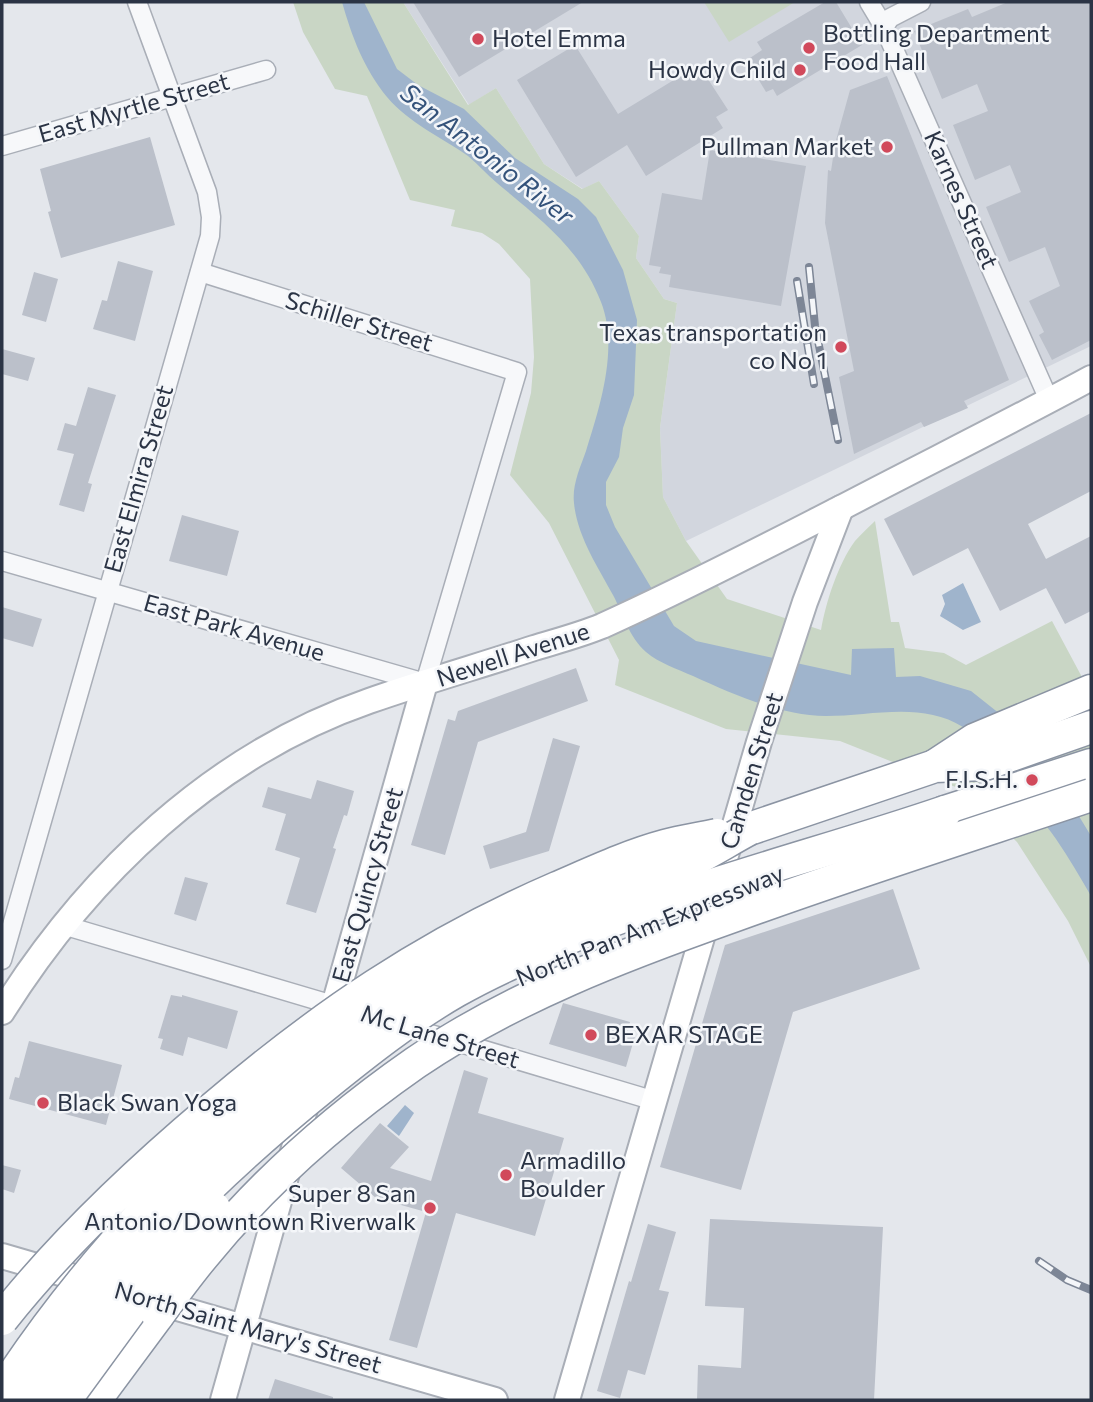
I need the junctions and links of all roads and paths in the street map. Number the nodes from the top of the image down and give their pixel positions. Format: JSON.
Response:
{"nodes":[{"id":1,"x":137,"y":2,"type":"edge"},
{"id":2,"x":869,"y":2,"type":"edge"},
{"id":3,"x":922,"y":2,"type":"edge"},
{"id":4,"x":884,"y":27,"type":"junction"},
{"id":5,"x":266,"y":70,"type":"dead end"},
{"id":6,"x":172,"y":97,"type":"junction"},
{"id":7,"x":2,"y":146,"type":"edge"},
{"id":8,"x":200,"y":272,"type":"junction"},
{"id":9,"x":517,"y":372,"type":"joint"},
{"id":10,"x":1091,"y":378,"type":"edge"},
{"id":11,"x":1049,"y":400,"type":"junction"},
{"id":12,"x":841,"y":508,"type":"junction"},
{"id":13,"x":2,"y":561,"type":"edge"},
{"id":14,"x":106,"y":592,"type":"junction"},
{"id":15,"x":425,"y":683,"type":"junction"},
{"id":16,"x":1091,"y":691,"type":"edge"},
{"id":17,"x":1091,"y":727,"type":"edge"},
{"id":18,"x":1091,"y":765,"type":"edge"},
{"id":19,"x":934,"y":766,"type":"junction"},
{"id":20,"x":1091,"y":795,"type":"edge"},
{"id":21,"x":1091,"y":807,"type":"edge"},
{"id":22,"x":749,"y":829,"type":"junction"},
{"id":23,"x":857,"y":842,"type":"junction"},
{"id":24,"x":9,"y":907,"type":"edge"},
{"id":25,"x":63,"y":925,"type":"junction"},
{"id":26,"x":647,"y":946,"type":"junction"},
{"id":27,"x":2,"y":960,"type":"edge"},
{"id":28,"x":334,"y":1005,"type":"junction"},
{"id":29,"x":2,"y":1012,"type":"edge"},
{"id":30,"x":325,"y":1095,"type":"junction"},
{"id":31,"x":655,"y":1101,"type":"junction"},
{"id":32,"x":2,"y":1256,"type":"edge"},
{"id":33,"x":158,"y":1315,"type":"junction"},
{"id":34,"x":2,"y":1319,"type":"edge"},
{"id":35,"x":243,"y":1328,"type":"junction"},
{"id":36,"x":2,"y":1392,"type":"edge"},
{"id":37,"x":30,"y":1400,"type":"edge"},
{"id":38,"x":65,"y":1400,"type":"edge"},
{"id":39,"x":95,"y":1400,"type":"edge"},
{"id":40,"x":105,"y":1400,"type":"edge"},
{"id":41,"x":223,"y":1400,"type":"edge"},
{"id":42,"x":495,"y":1400,"type":"edge"},
{"id":43,"x":567,"y":1400,"type":"edge"}],
"edges":[{"from":1,"to":6,"type":"street","name":"East Elmira Street"},
{"from":2,"to":4,"type":"street","name":"Karnes Street"},
{"from":3,"to":4,"type":"street"},
{"from":4,"to":11,"type":"street","name":"Karnes Street"},
{"from":5,"to":6,"type":"street","name":"East Myrtle Street"},
{"from":6,"to":7,"type":"street","name":"East Myrtle Street"},
{"from":6,"to":8,"type":"street","name":"East Elmira Street"},
{"from":8,"to":9,"type":"street","name":"Schiller Street"},
{"from":8,"to":14,"type":"street","name":"East Elmira Street"},
{"from":9,"to":15,"type":"street","name":"East Quincy Street"},
{"from":10,"to":11,"type":"main road","name":"Newell Avenue"},
{"from":11,"to":12,"type":"main road","name":"Newell Avenue"},
{"from":12,"to":15,"type":"main road","name":"Newell Avenue"},
{"from":12,"to":31,"type":"main road","name":"Camden Street"},
{"from":13,"to":14,"type":"street","name":"East Park Avenue"},
{"from":14,"to":15,"type":"street","name":"East Park Avenue"},
{"from":14,"to":24,"type":"street","name":"East Elmira Street"},
{"from":15,"to":25,"type":"main road","name":"Newell Avenue"},
{"from":15,"to":28,"type":"main road","name":"East Quincy Street"},
{"from":16,"to":19,"type":"highway"},
{"from":17,"to":19,"type":"highway","name":"North Pan Am Expressway"},
{"from":18,"to":23,"type":"highway","name":"North Pan Am Expressway","bridge":true},
{"from":19,"to":22,"type":"highway","name":"North Pan Am Expressway"},
{"from":20,"to":26,"type":"highway","bridge":true},
{"from":21,"to":26,"type":"highway","bridge":true},
{"from":22,"to":34,"type":"highway","name":"North Pan Am Expressway","bridge":true},
{"from":22,"to":36,"type":"highway","name":"North Pan Am Expressway","bridge":true},
{"from":23,"to":30,"type":"highway","name":"North Pan Am Expressway","bridge":true},
{"from":23,"to":30,"type":"highway","name":"North Pan Am Expressway","bridge":true},
{"from":24,"to":27,"type":"street","name":"East Elmira Street"},
{"from":25,"to":28,"type":"street","name":"Mc Lane Street"},
{"from":25,"to":29,"type":"main road","name":"Newell Avenue"},
{"from":26,"to":33,"type":"highway","bridge":true},
{"from":28,"to":31,"type":"street","name":"Mc Lane Street"},
{"from":28,"to":35,"type":"main road","name":"East Quincy Street"},
{"from":30,"to":37,"type":"highway","name":"North Pan Am Expressway","bridge":true},
{"from":30,"to":38,"type":"highway","name":"North Pan Am Expressway","bridge":true},
{"from":31,"to":43,"type":"main road","name":"Camden Street"},
{"from":32,"to":35,"type":"main road","name":"North Saint Mary's Street"},
{"from":33,"to":39,"type":"highway"},
{"from":33,"to":40,"type":"highway"},
{"from":35,"to":41,"type":"main road","name":"East Quincy Street"},
{"from":35,"to":42,"type":"main road","name":"North Saint Mary's Street"}]}
